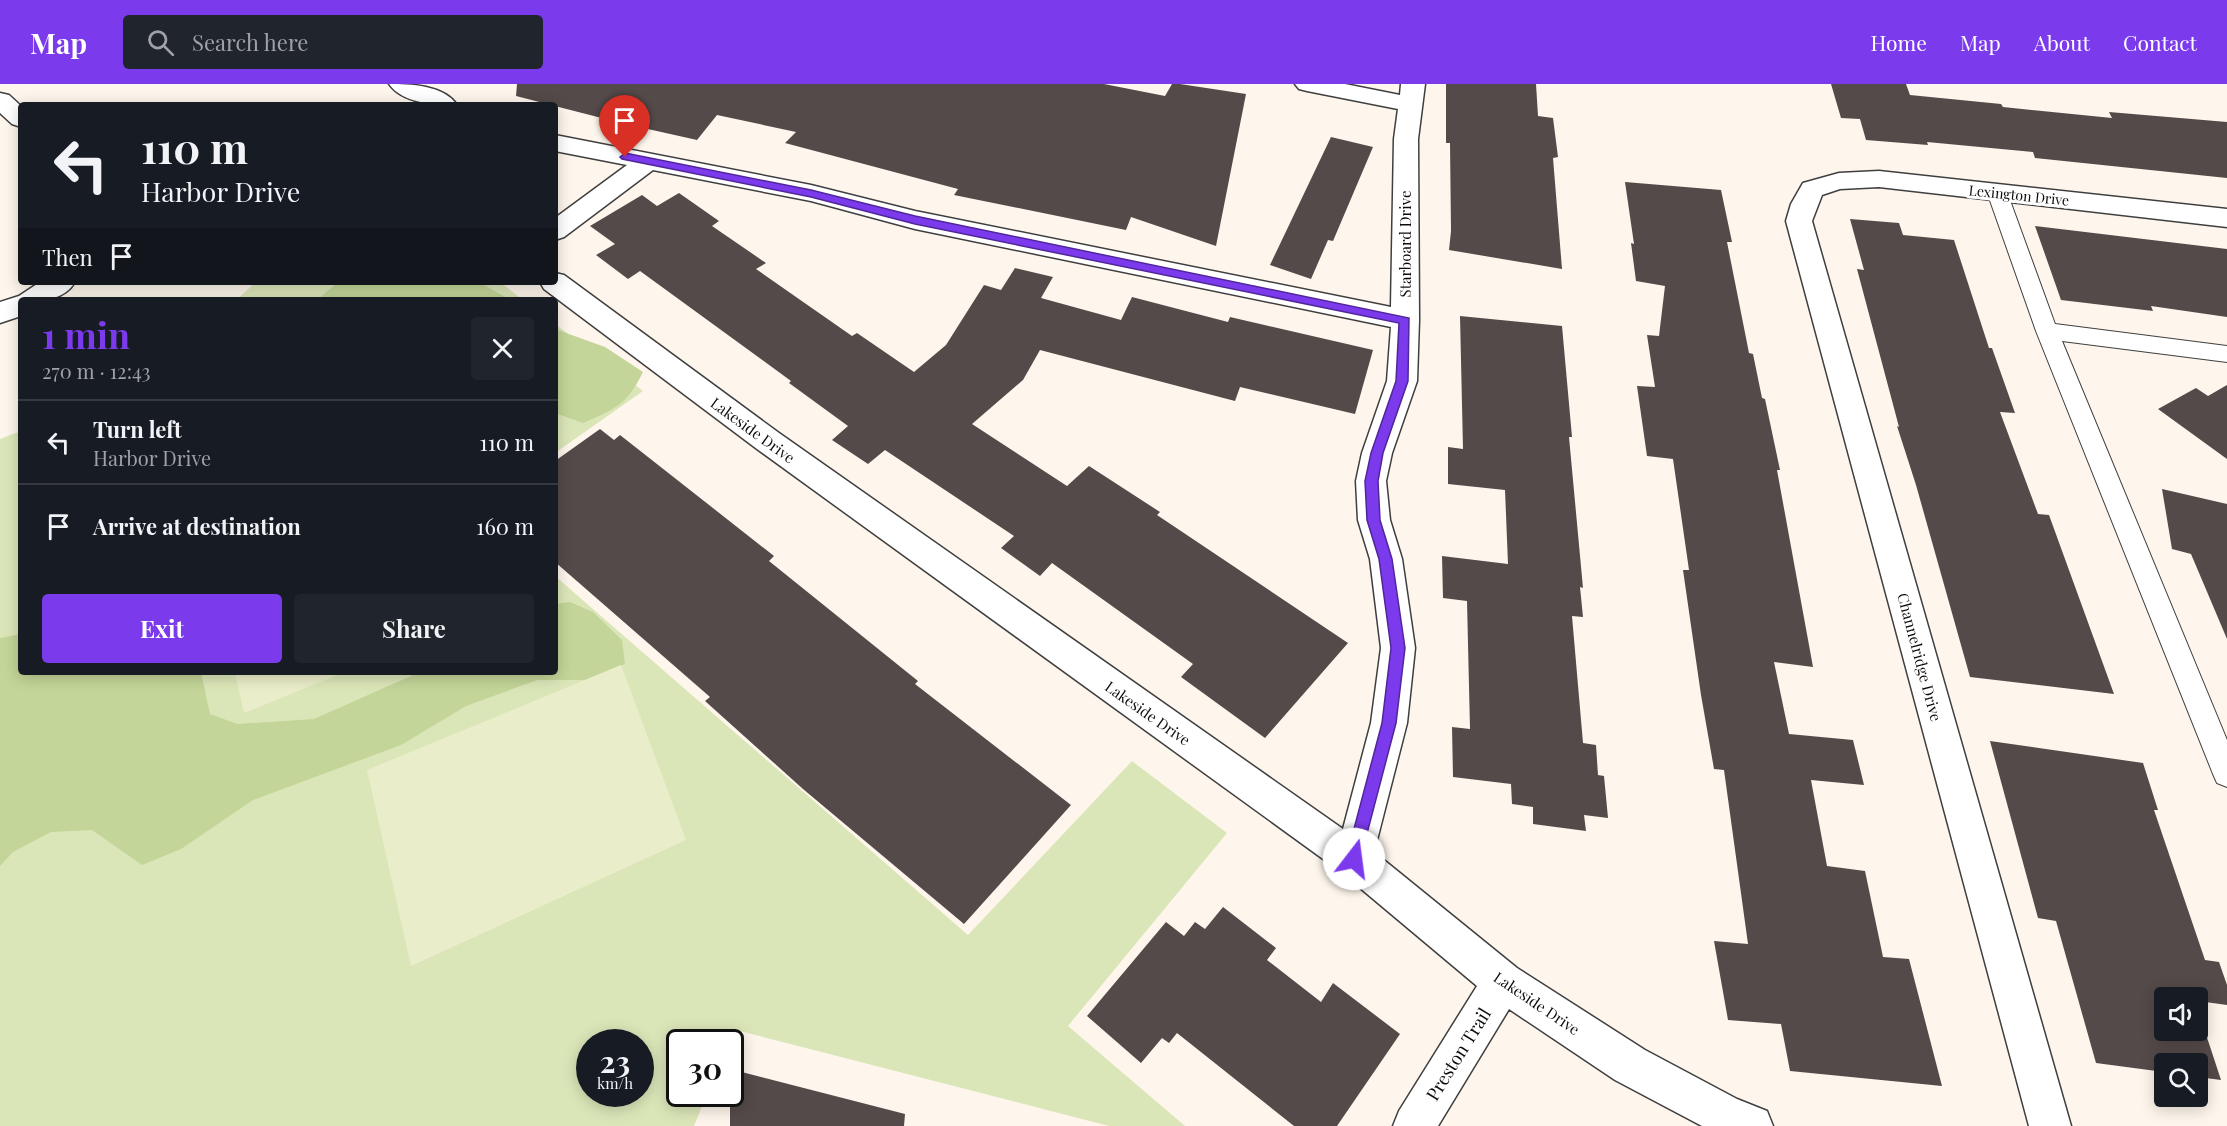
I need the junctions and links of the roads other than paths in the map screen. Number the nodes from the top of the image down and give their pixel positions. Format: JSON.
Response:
{"nodes":[{"id":1,"x":401,"y":84,"type":"edge"},
{"id":2,"x":1307,"y":84,"type":"edge"},
{"id":3,"x":1411,"y":94,"type":"edge"},
{"id":4,"x":0,"y":100,"type":"edge"},
{"id":5,"x":439,"y":102,"type":"edge"},
{"id":6,"x":18,"y":116,"type":"edge"},
{"id":7,"x":558,"y":144,"type":"edge"},
{"id":8,"x":649,"y":161,"type":"junction"},
{"id":9,"x":1812,"y":189,"type":"joint"},
{"id":10,"x":1997,"y":192,"type":"junction"},
{"id":11,"x":2227,"y":218,"type":"edge"},
{"id":12,"x":558,"y":229,"type":"edge"},
{"id":13,"x":56,"y":285,"type":"edge"},
{"id":14,"x":558,"y":285,"type":"edge"},
{"id":15,"x":35,"y":297,"type":"edge"},
{"id":16,"x":18,"y":306,"type":"edge"},
{"id":17,"x":0,"y":313,"type":"edge"},
{"id":18,"x":1405,"y":321,"type":"junction"},
{"id":19,"x":2048,"y":331,"type":"junction"},
{"id":20,"x":2227,"y":354,"type":"edge"},
{"id":21,"x":2227,"y":774,"type":"edge"},
{"id":22,"x":1354,"y":859,"type":"junction"},
{"id":23,"x":1503,"y":982,"type":"junction"},
{"id":24,"x":1414,"y":1126,"type":"edge"},
{"id":25,"x":1752,"y":1126,"type":"edge"},
{"id":26,"x":2050,"y":1126,"type":"edge"}],
"edges":[{"from":1,"to":5,"type":"street"},
{"from":2,"to":3,"type":"street"},
{"from":3,"to":18,"type":"street","name":"Starboard Drive"},
{"from":4,"to":6,"type":"street"},
{"from":7,"to":8,"type":"street"},
{"from":8,"to":12,"type":"street"},
{"from":8,"to":18,"type":"street"},
{"from":9,"to":10,"type":"street","name":"Lexington Drive"},
{"from":9,"to":26,"type":"street","name":"Channelridge Drive"},
{"from":10,"to":11,"type":"street","name":"Lexington Drive"},
{"from":10,"to":19,"type":"lane"},
{"from":13,"to":15,"type":"street"},
{"from":14,"to":22,"type":"street","name":"Lakeside Drive"},
{"from":16,"to":17,"type":"street"},
{"from":18,"to":22,"type":"street","name":"Starboard Drive"},
{"from":19,"to":20,"type":"lane"},
{"from":19,"to":21,"type":"lane"},
{"from":22,"to":23,"type":"street","name":"Lakeside Drive"},
{"from":23,"to":24,"type":"street","name":"Preston Trail"},
{"from":23,"to":25,"type":"street","name":"Lakeside Drive"}]}
